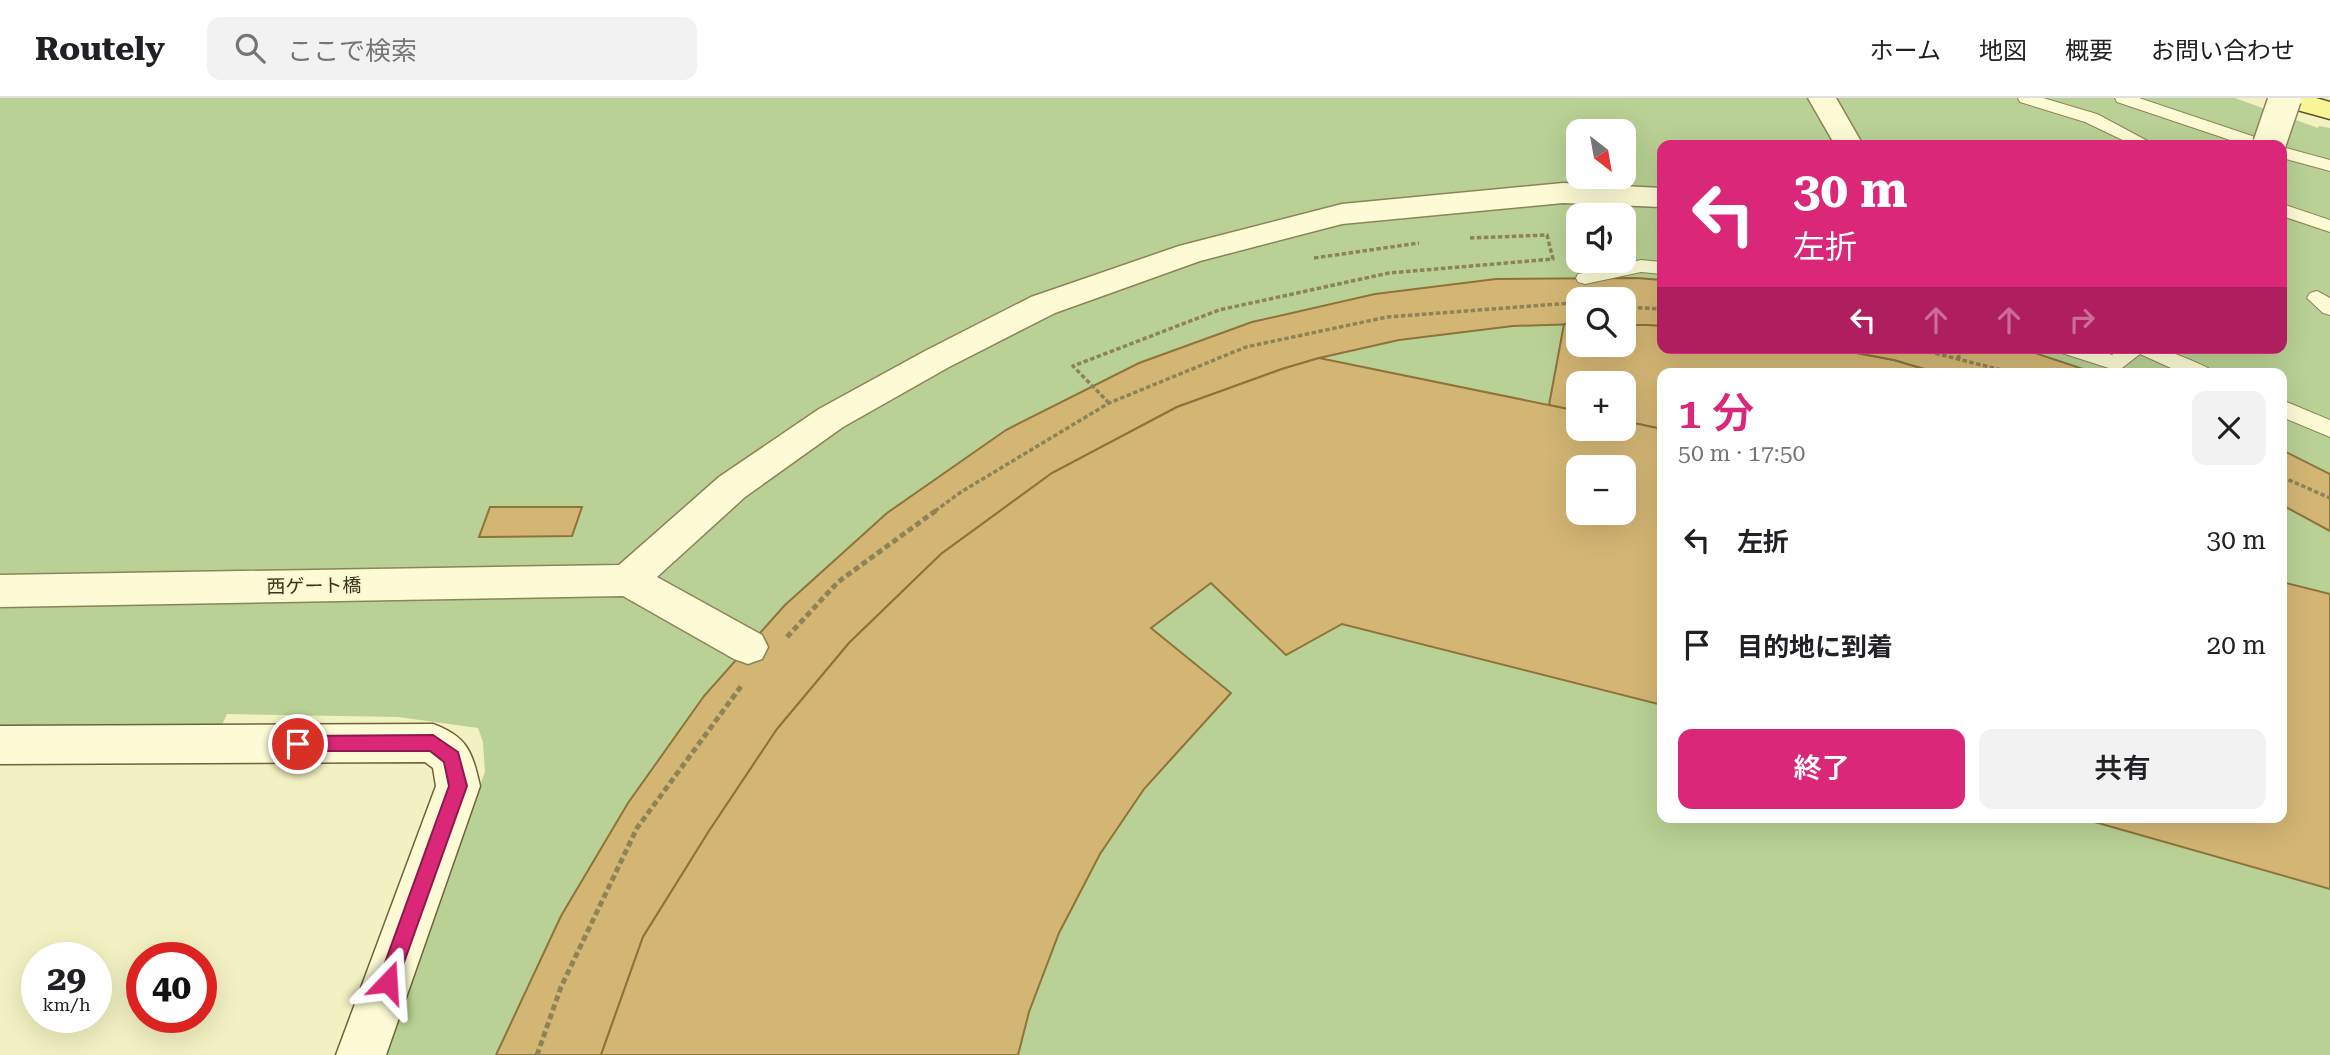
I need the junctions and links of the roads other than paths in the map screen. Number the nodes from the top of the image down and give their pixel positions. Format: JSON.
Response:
{"nodes":[{"id":1,"x":1822,"y":98,"type":"edge"},
{"id":2,"x":2026,"y":98,"type":"edge"},
{"id":3,"x":2123,"y":98,"type":"edge"},
{"id":4,"x":2285,"y":98,"type":"edge"},
{"id":5,"x":2330,"y":111,"type":"edge"},
{"id":6,"x":1846,"y":140,"type":"edge"},
{"id":7,"x":2136,"y":140,"type":"edge"},
{"id":8,"x":2246,"y":140,"type":"edge"},
{"id":9,"x":2271,"y":140,"type":"edge"},
{"id":10,"x":2287,"y":153,"type":"edge"},
{"id":11,"x":2330,"y":166,"type":"edge"},
{"id":12,"x":1657,"y":198,"type":"edge"},
{"id":13,"x":2287,"y":212,"type":"edge"},
{"id":14,"x":2330,"y":226,"type":"edge"},
{"id":15,"x":1657,"y":268,"type":"edge"},
{"id":16,"x":1585,"y":278,"type":"dead end"},
{"id":17,"x":2087,"y":354,"type":"edge"},
{"id":18,"x":2126,"y":354,"type":"edge"},
{"id":19,"x":2158,"y":354,"type":"edge"},
{"id":20,"x":2190,"y":368,"type":"edge"},
{"id":21,"x":2287,"y":410,"type":"edge"},
{"id":22,"x":2330,"y":429,"type":"edge"},
{"id":23,"x":628,"y":580,"type":"junction"},
{"id":24,"x":0,"y":591,"type":"edge"},
{"id":25,"x":749,"y":662,"type":"road end"},
{"id":26,"x":0,"y":745,"type":"edge"},
{"id":27,"x":361,"y":1055,"type":"edge"}],
"edges":[{"from":1,"to":6,"type":"street"},
{"from":2,"to":7,"type":"lane"},
{"from":3,"to":8,"type":"lane"},
{"from":4,"to":5,"type":"main road"},
{"from":4,"to":9,"type":"street","bridge":true},
{"from":10,"to":11,"type":"lane"},
{"from":12,"to":23,"type":"street"},
{"from":13,"to":14,"type":"lane"},
{"from":15,"to":16,"type":"lane"},
{"from":17,"to":18,"type":"lane"},
{"from":19,"to":20,"type":"lane"},
{"from":21,"to":22,"type":"lane"},
{"from":23,"to":24,"type":"street","name":"西ゲート橋"},
{"from":23,"to":25,"type":"street"},
{"from":26,"to":27,"type":"street"}]}
